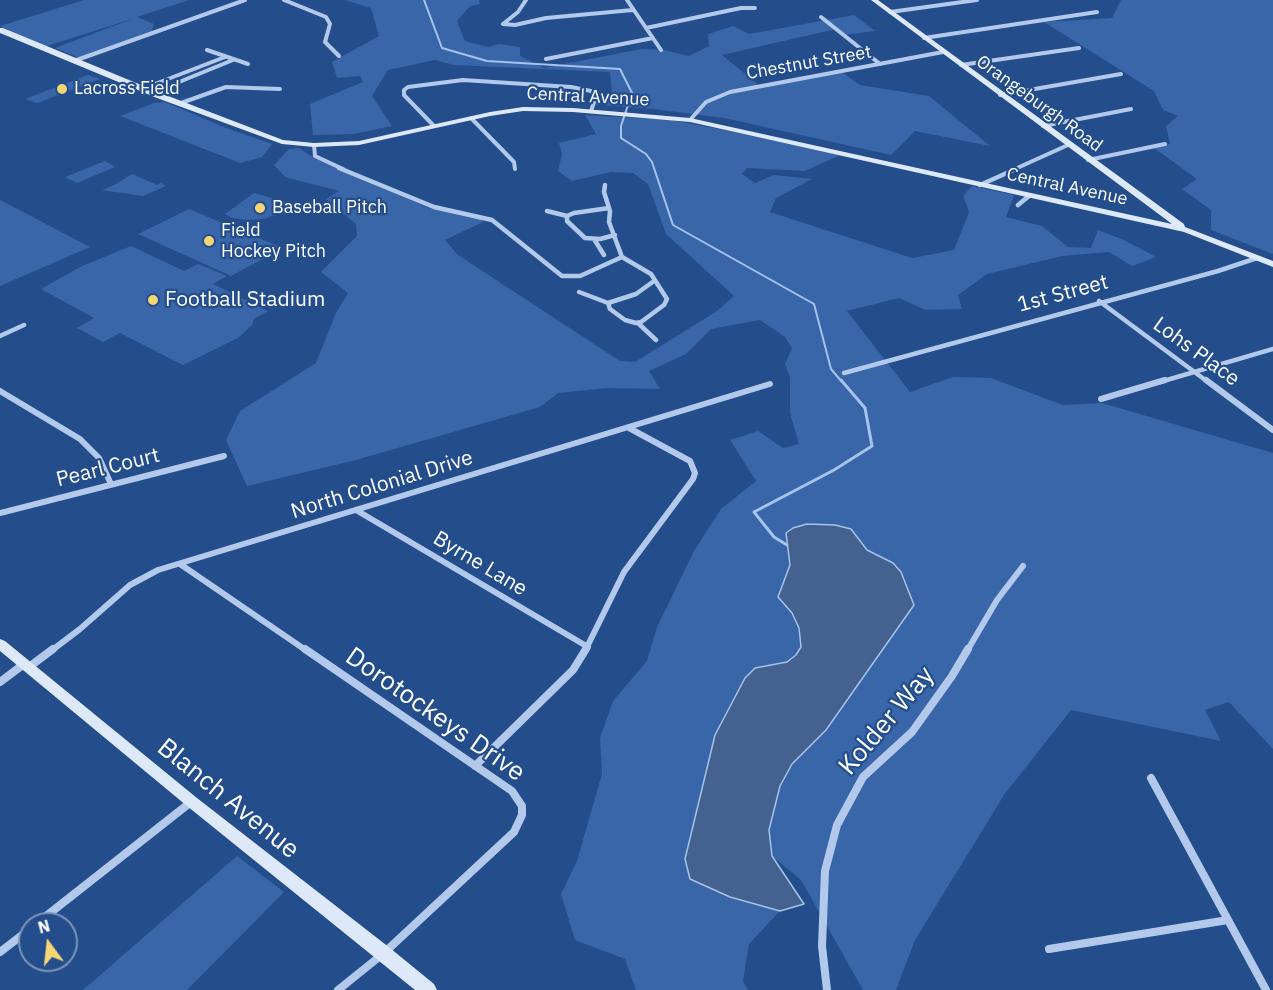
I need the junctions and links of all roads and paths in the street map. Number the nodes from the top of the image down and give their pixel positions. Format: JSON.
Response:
{"nodes":[{"id":1,"x":245,"y":0,"type":"edge"},
{"id":2,"x":284,"y":0,"type":"edge"},
{"id":3,"x":526,"y":0,"type":"edge"},
{"id":4,"x":627,"y":0,"type":"edge"},
{"id":5,"x":874,"y":0,"type":"edge"},
{"id":6,"x":977,"y":0,"type":"edge"},
{"id":7,"x":755,"y":8,"type":"dead end"},
{"id":8,"x":633,"y":10,"type":"junction"},
{"id":9,"x":518,"y":12,"type":"junction"},
{"id":10,"x":890,"y":12,"type":"junction"},
{"id":11,"x":1097,"y":12,"type":"dead end"},
{"id":12,"x":821,"y":17,"type":"dead end"},
{"id":13,"x":546,"y":18,"type":"junction"},
{"id":14,"x":646,"y":28,"type":"junction"},
{"id":15,"x":0,"y":30,"type":"edge"},
{"id":16,"x":653,"y":38,"type":"junction"},
{"id":17,"x":924,"y":38,"type":"junction"},
{"id":18,"x":1079,"y":48,"type":"dead end"},
{"id":19,"x":207,"y":50,"type":"dead end"},
{"id":20,"x":661,"y":50,"type":"dead end"},
{"id":21,"x":943,"y":52,"type":"junction"},
{"id":22,"x":339,"y":56,"type":"dead end"},
{"id":23,"x":225,"y":57,"type":"junction"},
{"id":24,"x":546,"y":59,"type":"dead end"},
{"id":25,"x":233,"y":60,"type":"junction"},
{"id":26,"x":74,"y":61,"type":"junction"},
{"id":27,"x":248,"y":64,"type":"dead end"},
{"id":28,"x":880,"y":64,"type":"junction"},
{"id":29,"x":961,"y":66,"type":"junction"},
{"id":30,"x":191,"y":70,"type":"junction"},
{"id":31,"x":200,"y":73,"type":"junction"},
{"id":32,"x":1121,"y":74,"type":"dead end"},
{"id":33,"x":160,"y":82,"type":"junction"},
{"id":34,"x":169,"y":86,"type":"junction"},
{"id":35,"x":142,"y":89,"type":"junction"},
{"id":36,"x":280,"y":89,"type":"dead end"},
{"id":37,"x":152,"y":93,"type":"junction"},
{"id":38,"x":1000,"y":95,"type":"junction"},
{"id":39,"x":181,"y":104,"type":"junction"},
{"id":40,"x":1131,"y":109,"type":"dead end"},
{"id":41,"x":591,"y":111,"type":"junction"},
{"id":42,"x":471,"y":118,"type":"junction"},
{"id":43,"x":690,"y":120,"type":"junction"},
{"id":44,"x":434,"y":126,"type":"junction"},
{"id":45,"x":1043,"y":126,"type":"junction"},
{"id":46,"x":1165,"y":144,"type":"dead end"},
{"id":47,"x":314,"y":145,"type":"junction"},
{"id":48,"x":1068,"y":145,"type":"junction"},
{"id":49,"x":1088,"y":160,"type":"junction"},
{"id":50,"x":515,"y":169,"type":"dead end"},
{"id":51,"x":605,"y":184,"type":"dead end"},
{"id":52,"x":980,"y":185,"type":"junction"},
{"id":53,"x":1029,"y":196,"type":"junction"},
{"id":54,"x":1018,"y":205,"type":"dead end"},
{"id":55,"x":609,"y":208,"type":"junction"},
{"id":56,"x":547,"y":211,"type":"dead end"},
{"id":57,"x":567,"y":216,"type":"junction"},
{"id":58,"x":1187,"y":230,"type":"junction"},
{"id":59,"x":615,"y":235,"type":"junction"},
{"id":60,"x":594,"y":239,"type":"junction"},
{"id":61,"x":604,"y":255,"type":"dead end"},
{"id":62,"x":622,"y":257,"type":"junction"},
{"id":63,"x":1257,"y":258,"type":"junction"},
{"id":64,"x":1273,"y":264,"type":"edge"},
{"id":65,"x":654,"y":281,"type":"junction"},
{"id":66,"x":579,"y":292,"type":"dead end"},
{"id":67,"x":1099,"y":302,"type":"junction"},
{"id":68,"x":608,"y":303,"type":"junction"},
{"id":69,"x":638,"y":322,"type":"junction"},
{"id":70,"x":24,"y":325,"type":"dead end"},
{"id":71,"x":0,"y":336,"type":"edge"},
{"id":72,"x":656,"y":340,"type":"dead end"},
{"id":73,"x":1273,"y":349,"type":"edge"},
{"id":74,"x":1194,"y":371,"type":"junction"},
{"id":75,"x":844,"y":373,"type":"dead end"},
{"id":76,"x":770,"y":384,"type":"dead end"},
{"id":77,"x":0,"y":391,"type":"edge"},
{"id":78,"x":1101,"y":399,"type":"dead end"},
{"id":79,"x":628,"y":428,"type":"junction"},
{"id":80,"x":1273,"y":430,"type":"edge"},
{"id":81,"x":224,"y":456,"type":"dead end"},
{"id":82,"x":111,"y":484,"type":"junction"},
{"id":83,"x":356,"y":510,"type":"junction"},
{"id":84,"x":0,"y":513,"type":"edge"},
{"id":85,"x":180,"y":564,"type":"junction"},
{"id":86,"x":1023,"y":566,"type":"dead end"},
{"id":87,"x":0,"y":644,"type":"edge"},
{"id":88,"x":588,"y":647,"type":"junction"},
{"id":89,"x":26,"y":665,"type":"junction"},
{"id":90,"x":0,"y":682,"type":"edge"},
{"id":91,"x":475,"y":766,"type":"junction"},
{"id":92,"x":1151,"y":778,"type":"dead end"},
{"id":93,"x":192,"y":802,"type":"junction"},
{"id":94,"x":51,"y":912,"type":"edge"},
{"id":95,"x":1228,"y":920,"type":"junction"},
{"id":96,"x":18,"y":938,"type":"edge"},
{"id":97,"x":1049,"y":949,"type":"dead end"},
{"id":98,"x":0,"y":952,"type":"edge"},
{"id":99,"x":384,"y":953,"type":"junction"},
{"id":100,"x":338,"y":990,"type":"edge"},
{"id":101,"x":428,"y":990,"type":"edge"},
{"id":102,"x":827,"y":990,"type":"edge"},
{"id":103,"x":1266,"y":990,"type":"edge"}],
"edges":[{"from":1,"to":26,"type":"street"},
{"from":2,"to":22,"type":"street"},
{"from":3,"to":9,"type":"street"},
{"from":4,"to":8,"type":"street"},
{"from":5,"to":10,"type":"street","name":"Orangeburgh Road"},
{"from":6,"to":10,"type":"street"},
{"from":7,"to":14,"type":"street"},
{"from":8,"to":13,"type":"street"},
{"from":8,"to":14,"type":"street"},
{"from":9,"to":13,"type":"street"},
{"from":9,"to":13,"type":"street"},
{"from":10,"to":17,"type":"street","name":"Orangeburgh Road"},
{"from":11,"to":17,"type":"street"},
{"from":12,"to":28,"type":"street"},
{"from":14,"to":16,"type":"street"},
{"from":15,"to":26,"type":"street","name":"Central Avenue"},
{"from":16,"to":20,"type":"street"},
{"from":16,"to":24,"type":"street"},
{"from":17,"to":21,"type":"street","name":"Orangeburgh Road"},
{"from":18,"to":29,"type":"street"},
{"from":19,"to":23,"type":"street"},
{"from":21,"to":28,"type":"street","name":"Chestnut Street"},
{"from":21,"to":29,"type":"street","name":"Orangeburgh Road"},
{"from":23,"to":25,"type":"street"},
{"from":23,"to":30,"type":"street"},
{"from":25,"to":27,"type":"street"},
{"from":25,"to":31,"type":"street"},
{"from":26,"to":35,"type":"street","name":"Central Avenue"},
{"from":28,"to":43,"type":"street","name":"Chestnut Street"},
{"from":29,"to":38,"type":"street","name":"Orangeburgh Road"},
{"from":30,"to":31,"type":"street"},
{"from":30,"to":33,"type":"street"},
{"from":31,"to":34,"type":"street"},
{"from":32,"to":38,"type":"street"},
{"from":33,"to":34,"type":"street"},
{"from":33,"to":35,"type":"street"},
{"from":34,"to":37,"type":"street"},
{"from":35,"to":37,"type":"street","name":"Central Avenue"},
{"from":36,"to":39,"type":"street"},
{"from":37,"to":39,"type":"street","name":"Central Avenue"},
{"from":38,"to":45,"type":"street","name":"Orangeburgh Road"},
{"from":39,"to":47,"type":"street","name":"Central Avenue"},
{"from":40,"to":45,"type":"street"},
{"from":41,"to":42,"type":"street","name":"Central Avenue"},
{"from":41,"to":43,"type":"street","name":"Central Avenue"},
{"from":41,"to":44,"type":"street"},
{"from":42,"to":44,"type":"street","name":"Central Avenue"},
{"from":42,"to":50,"type":"street"},
{"from":43,"to":52,"type":"street","name":"Central Avenue"},
{"from":44,"to":47,"type":"street","name":"Central Avenue"},
{"from":45,"to":48,"type":"street","name":"Orangeburgh Road"},
{"from":46,"to":49,"type":"street"},
{"from":47,"to":62,"type":"street"},
{"from":48,"to":49,"type":"street","name":"Orangeburgh Road"},
{"from":48,"to":52,"type":"street"},
{"from":49,"to":58,"type":"street","name":"Orangeburgh Road"},
{"from":51,"to":55,"type":"street"},
{"from":52,"to":53,"type":"street","name":"Central Avenue"},
{"from":53,"to":54,"type":"street"},
{"from":53,"to":58,"type":"street","name":"Central Avenue"},
{"from":55,"to":57,"type":"street"},
{"from":55,"to":59,"type":"street"},
{"from":56,"to":57,"type":"street"},
{"from":57,"to":60,"type":"street"},
{"from":58,"to":63,"type":"street"},
{"from":59,"to":60,"type":"street"},
{"from":59,"to":62,"type":"street"},
{"from":60,"to":61,"type":"street"},
{"from":62,"to":65,"type":"street"},
{"from":63,"to":64,"type":"street"},
{"from":63,"to":67,"type":"street","name":"1st Street"},
{"from":65,"to":68,"type":"street"},
{"from":65,"to":69,"type":"street"},
{"from":66,"to":68,"type":"street"},
{"from":67,"to":74,"type":"street","name":"Lohs Place"},
{"from":67,"to":75,"type":"street","name":"1st Street"},
{"from":68,"to":69,"type":"street"},
{"from":69,"to":72,"type":"street"},
{"from":70,"to":71,"type":"street"},
{"from":73,"to":74,"type":"street"},
{"from":74,"to":78,"type":"street"},
{"from":74,"to":80,"type":"street","name":"Lohs Place"},
{"from":76,"to":79,"type":"street","name":"North Colonial Drive"},
{"from":77,"to":82,"type":"street"},
{"from":79,"to":83,"type":"street","name":"North Colonial Drive"},
{"from":79,"to":88,"type":"street"},
{"from":81,"to":82,"type":"street","name":"Pearl Court"},
{"from":82,"to":84,"type":"street","name":"Pearl Court"},
{"from":83,"to":85,"type":"street","name":"North Colonial Drive"},
{"from":83,"to":88,"type":"street","name":"Byrne Lane"},
{"from":85,"to":89,"type":"street","name":"North Colonial Drive"},
{"from":85,"to":91,"type":"street","name":"Dorotockeys Drive"},
{"from":86,"to":102,"type":"street","name":"Kolder Way"},
{"from":87,"to":89,"type":"street","name":"Blanch Avenue"},
{"from":88,"to":91,"type":"street"},
{"from":89,"to":90,"type":"street","name":"North Colonial Drive"},
{"from":89,"to":93,"type":"street","name":"Blanch Avenue"},
{"from":91,"to":99,"type":"street","name":"Dorotockeys Drive"},
{"from":92,"to":95,"type":"street"},
{"from":93,"to":94,"type":"street"},
{"from":93,"to":99,"type":"street","name":"Blanch Avenue"},
{"from":95,"to":97,"type":"street"},
{"from":95,"to":103,"type":"street"},
{"from":96,"to":98,"type":"street"},
{"from":99,"to":100,"type":"street"},
{"from":99,"to":101,"type":"street","name":"Blanch Avenue"}]}
